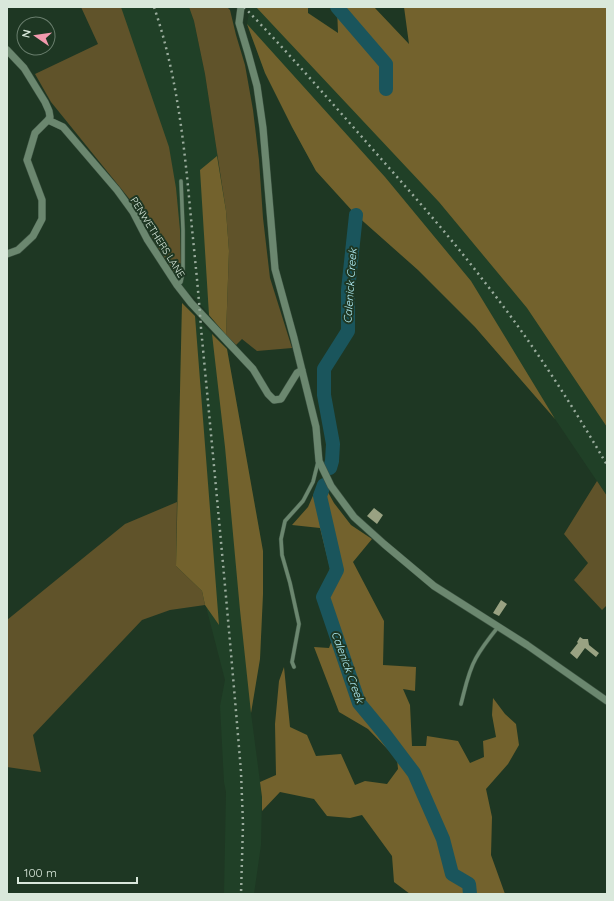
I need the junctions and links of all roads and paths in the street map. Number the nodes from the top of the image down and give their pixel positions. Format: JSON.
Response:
{"nodes":[{"id":1,"x":241,"y":7,"type":"edge"},
{"id":2,"x":7,"y":50,"type":"edge"},
{"id":3,"x":48,"y":120,"type":"junction"},
{"id":4,"x":181,"y":181,"type":"dead end"},
{"id":5,"x":7,"y":254,"type":"edge"},
{"id":6,"x":177,"y":285,"type":"junction"},
{"id":7,"x":302,"y":370,"type":"junction"},
{"id":8,"x":319,"y":461,"type":"junction"},
{"id":9,"x":498,"y":627,"type":"junction"},
{"id":10,"x":294,"y":667,"type":"dead end"},
{"id":11,"x":607,"y":701,"type":"edge"},
{"id":12,"x":460,"y":704,"type":"dead end"}],
"edges":[{"from":1,"to":7,"type":"street"},
{"from":2,"to":3,"type":"street"},
{"from":3,"to":5,"type":"street"},
{"from":3,"to":6,"type":"street","name":"PENWETHERS LANE"},
{"from":4,"to":6,"type":"lane"},
{"from":6,"to":7,"type":"street","name":"PENWETHERS LANE"},
{"from":7,"to":8,"type":"street"},
{"from":8,"to":9,"type":"street"},
{"from":8,"to":10,"type":"lane"},
{"from":9,"to":11,"type":"street"},
{"from":9,"to":12,"type":"lane"}]}
